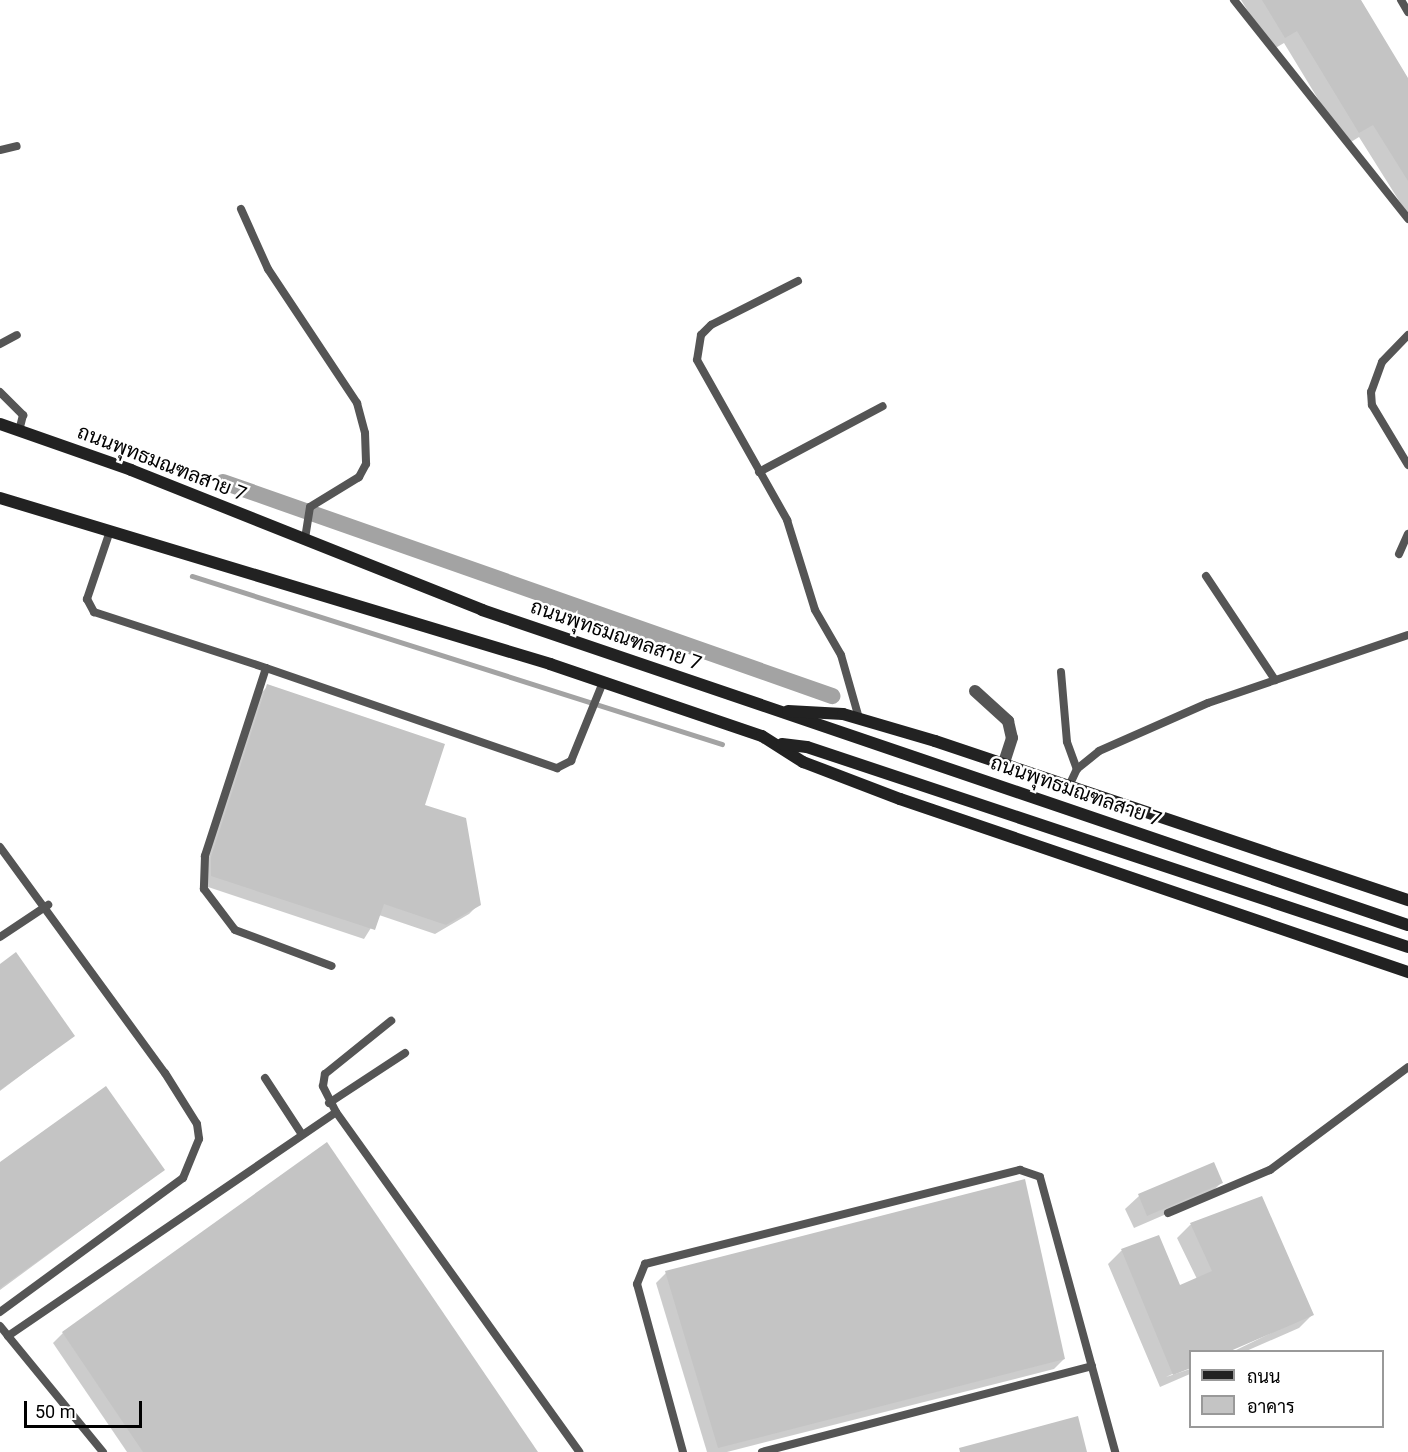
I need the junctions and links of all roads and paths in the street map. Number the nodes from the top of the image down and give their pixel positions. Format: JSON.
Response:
{"nodes":[{"id":1,"x":1234,"y":0,"type":"edge"},
{"id":2,"x":17,"y":146,"type":"dead end"},
{"id":3,"x":0,"y":150,"type":"edge"},
{"id":4,"x":241,"y":209,"type":"dead end"},
{"id":5,"x":1408,"y":219,"type":"edge"},
{"id":6,"x":798,"y":280,"type":"dead end"},
{"id":7,"x":17,"y":335,"type":"dead end"},
{"id":8,"x":1408,"y":335,"type":"edge"},
{"id":9,"x":0,"y":344,"type":"edge"},
{"id":10,"x":0,"y":392,"type":"edge"},
{"id":11,"x":883,"y":406,"type":"dead end"},
{"id":12,"x":0,"y":424,"type":"edge"},
{"id":13,"x":19,"y":431,"type":"junction"},
{"id":14,"x":1408,"y":465,"type":"edge"},
{"id":15,"x":759,"y":472,"type":"junction"},
{"id":16,"x":0,"y":498,"type":"edge"},
{"id":17,"x":110,"y":531,"type":"junction"},
{"id":18,"x":1408,"y":534,"type":"edge"},
{"id":19,"x":305,"y":540,"type":"junction"},
{"id":20,"x":1399,"y":554,"type":"dead end"},
{"id":21,"x":1206,"y":576,"type":"dead end"},
{"id":22,"x":1408,"y":635,"type":"edge"},
{"id":23,"x":266,"y":668,"type":"junction"},
{"id":24,"x":1061,"y":672,"type":"dead end"},
{"id":25,"x":1275,"y":680,"type":"junction"},
{"id":26,"x":603,"y":682,"type":"junction"},
{"id":27,"x":975,"y":691,"type":"dead end"},
{"id":28,"x":784,"y":712,"type":"junction"},
{"id":29,"x":859,"y":718,"type":"junction"},
{"id":30,"x":778,"y":743,"type":"junction"},
{"id":31,"x":1004,"y":764,"type":"junction"},
{"id":32,"x":1077,"y":769,"type":"junction"},
{"id":33,"x":1069,"y":786,"type":"junction"},
{"id":34,"x":0,"y":847,"type":"edge"},
{"id":35,"x":1408,"y":900,"type":"edge"},
{"id":36,"x":48,"y":905,"type":"junction"},
{"id":37,"x":1408,"y":925,"type":"edge"},
{"id":38,"x":0,"y":937,"type":"edge"},
{"id":39,"x":1408,"y":947,"type":"edge"},
{"id":40,"x":332,"y":966,"type":"dead end"},
{"id":41,"x":1408,"y":972,"type":"edge"},
{"id":42,"x":391,"y":1021,"type":"dead end"},
{"id":43,"x":405,"y":1053,"type":"dead end"},
{"id":44,"x":1408,"y":1067,"type":"edge"},
{"id":45,"x":266,"y":1078,"type":"dead end"},
{"id":46,"x":329,"y":1103,"type":"junction"},
{"id":47,"x":336,"y":1112,"type":"junction"},
{"id":48,"x":301,"y":1132,"type":"junction"},
{"id":49,"x":1168,"y":1214,"type":"dead end"},
{"id":50,"x":0,"y":1312,"type":"edge"},
{"id":51,"x":0,"y":1326,"type":"edge"},
{"id":52,"x":8,"y":1336,"type":"junction"},
{"id":53,"x":1092,"y":1365,"type":"junction"},
{"id":54,"x":103,"y":1452,"type":"edge"},
{"id":55,"x":579,"y":1452,"type":"edge"},
{"id":56,"x":683,"y":1452,"type":"edge"},
{"id":57,"x":762,"y":1452,"type":"edge"},
{"id":58,"x":1115,"y":1452,"type":"edge"}],
"edges":[{"from":1,"to":5,"type":"lane"},
{"from":2,"to":3,"type":"lane"},
{"from":4,"to":19,"type":"lane"},
{"from":6,"to":15,"type":"lane"},
{"from":7,"to":9,"type":"lane"},
{"from":8,"to":14,"type":"lane"},
{"from":10,"to":13,"type":"lane"},
{"from":11,"to":15,"type":"lane"},
{"from":12,"to":13,"type":"main road","name":"ถนนพุทธมณฑลสาย 7"},
{"from":13,"to":19,"type":"main road","name":"ถนนพุทธมณฑลสาย 7"},
{"from":15,"to":29,"type":"lane"},
{"from":16,"to":17,"type":"main road"},
{"from":17,"to":23,"type":"lane"},
{"from":17,"to":26,"type":"main road"},
{"from":18,"to":20,"type":"lane"},
{"from":19,"to":28,"type":"main road","name":"ถนนพุทธมณฑลสาย 7"},
{"from":21,"to":25,"type":"lane"},
{"from":22,"to":25,"type":"lane"},
{"from":23,"to":26,"type":"lane"},
{"from":23,"to":40,"type":"lane"},
{"from":24,"to":32,"type":"lane"},
{"from":25,"to":32,"type":"lane"},
{"from":26,"to":30,"type":"main road"},
{"from":27,"to":31,"type":"street"},
{"from":28,"to":29,"type":"main road"},
{"from":28,"to":37,"type":"main road","name":"ถนนพุทธมณฑลสาย 7"},
{"from":29,"to":31,"type":"main road"},
{"from":30,"to":39,"type":"main road"},
{"from":30,"to":41,"type":"main road"},
{"from":31,"to":33,"type":"main road"},
{"from":32,"to":33,"type":"lane"},
{"from":33,"to":35,"type":"main road"},
{"from":34,"to":36,"type":"lane"},
{"from":36,"to":38,"type":"lane"},
{"from":36,"to":50,"type":"lane"},
{"from":42,"to":46,"type":"lane"},
{"from":43,"to":46,"type":"lane"},
{"from":44,"to":49,"type":"lane"},
{"from":45,"to":48,"type":"lane"},
{"from":46,"to":47,"type":"lane"},
{"from":47,"to":48,"type":"lane"},
{"from":47,"to":55,"type":"lane"},
{"from":48,"to":52,"type":"lane"},
{"from":51,"to":52,"type":"lane"},
{"from":52,"to":54,"type":"lane"},
{"from":53,"to":56,"type":"lane"},
{"from":53,"to":57,"type":"lane"},
{"from":53,"to":58,"type":"lane"}]}
